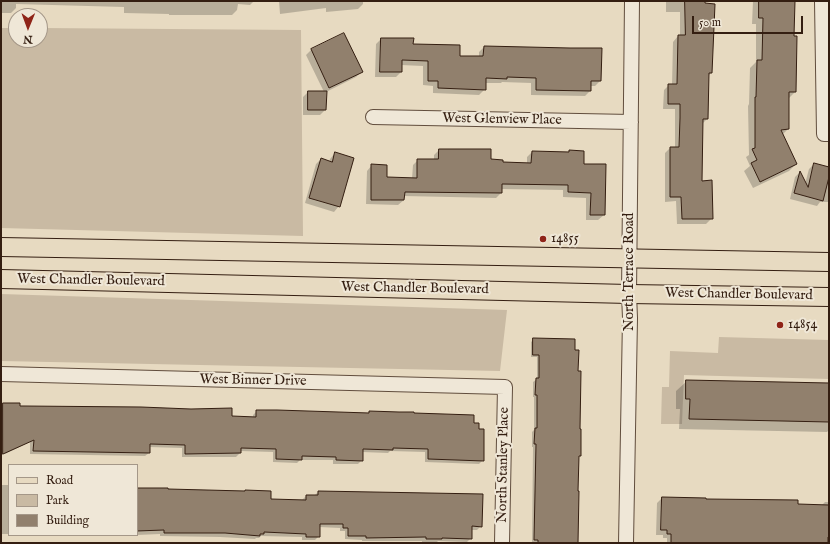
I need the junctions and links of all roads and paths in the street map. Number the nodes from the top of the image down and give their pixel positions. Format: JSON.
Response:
{"nodes":[{"id":1,"x":632,"y":1,"type":"edge"},
{"id":2,"x":822,"y":1,"type":"edge"},
{"id":3,"x":373,"y":117,"type":"dead end"},
{"id":4,"x":631,"y":122,"type":"junction"},
{"id":5,"x":826,"y":134,"type":"edge"},
{"id":6,"x":1,"y":247,"type":"edge"},
{"id":7,"x":629,"y":258,"type":"junction"},
{"id":8,"x":829,"y":262,"type":"edge"},
{"id":9,"x":1,"y":278,"type":"edge"},
{"id":10,"x":629,"y":294,"type":"junction"},
{"id":11,"x":829,"y":297,"type":"edge"},
{"id":12,"x":1,"y":374,"type":"edge"},
{"id":13,"x":505,"y":387,"type":"joint"},
{"id":14,"x":502,"y":543,"type":"edge"},
{"id":15,"x":626,"y":543,"type":"edge"}],
"edges":[{"from":1,"to":4,"type":"street","name":"North Terrace Road"},
{"from":2,"to":5,"type":"street"},
{"from":3,"to":4,"type":"street","name":"West Glenview Place"},
{"from":4,"to":7,"type":"street","name":"North Terrace Road"},
{"from":6,"to":7,"type":"main road"},
{"from":7,"to":8,"type":"main road"},
{"from":7,"to":10,"type":"street","name":"North Terrace Road"},
{"from":9,"to":10,"type":"main road","name":"West Chandler Boulevard"},
{"from":10,"to":11,"type":"main road","name":"West Chandler Boulevard"},
{"from":10,"to":15,"type":"street","name":"North Terrace Road"},
{"from":12,"to":13,"type":"street","name":"West Binner Drive"},
{"from":13,"to":14,"type":"street","name":"North Stanley Place"}]}
